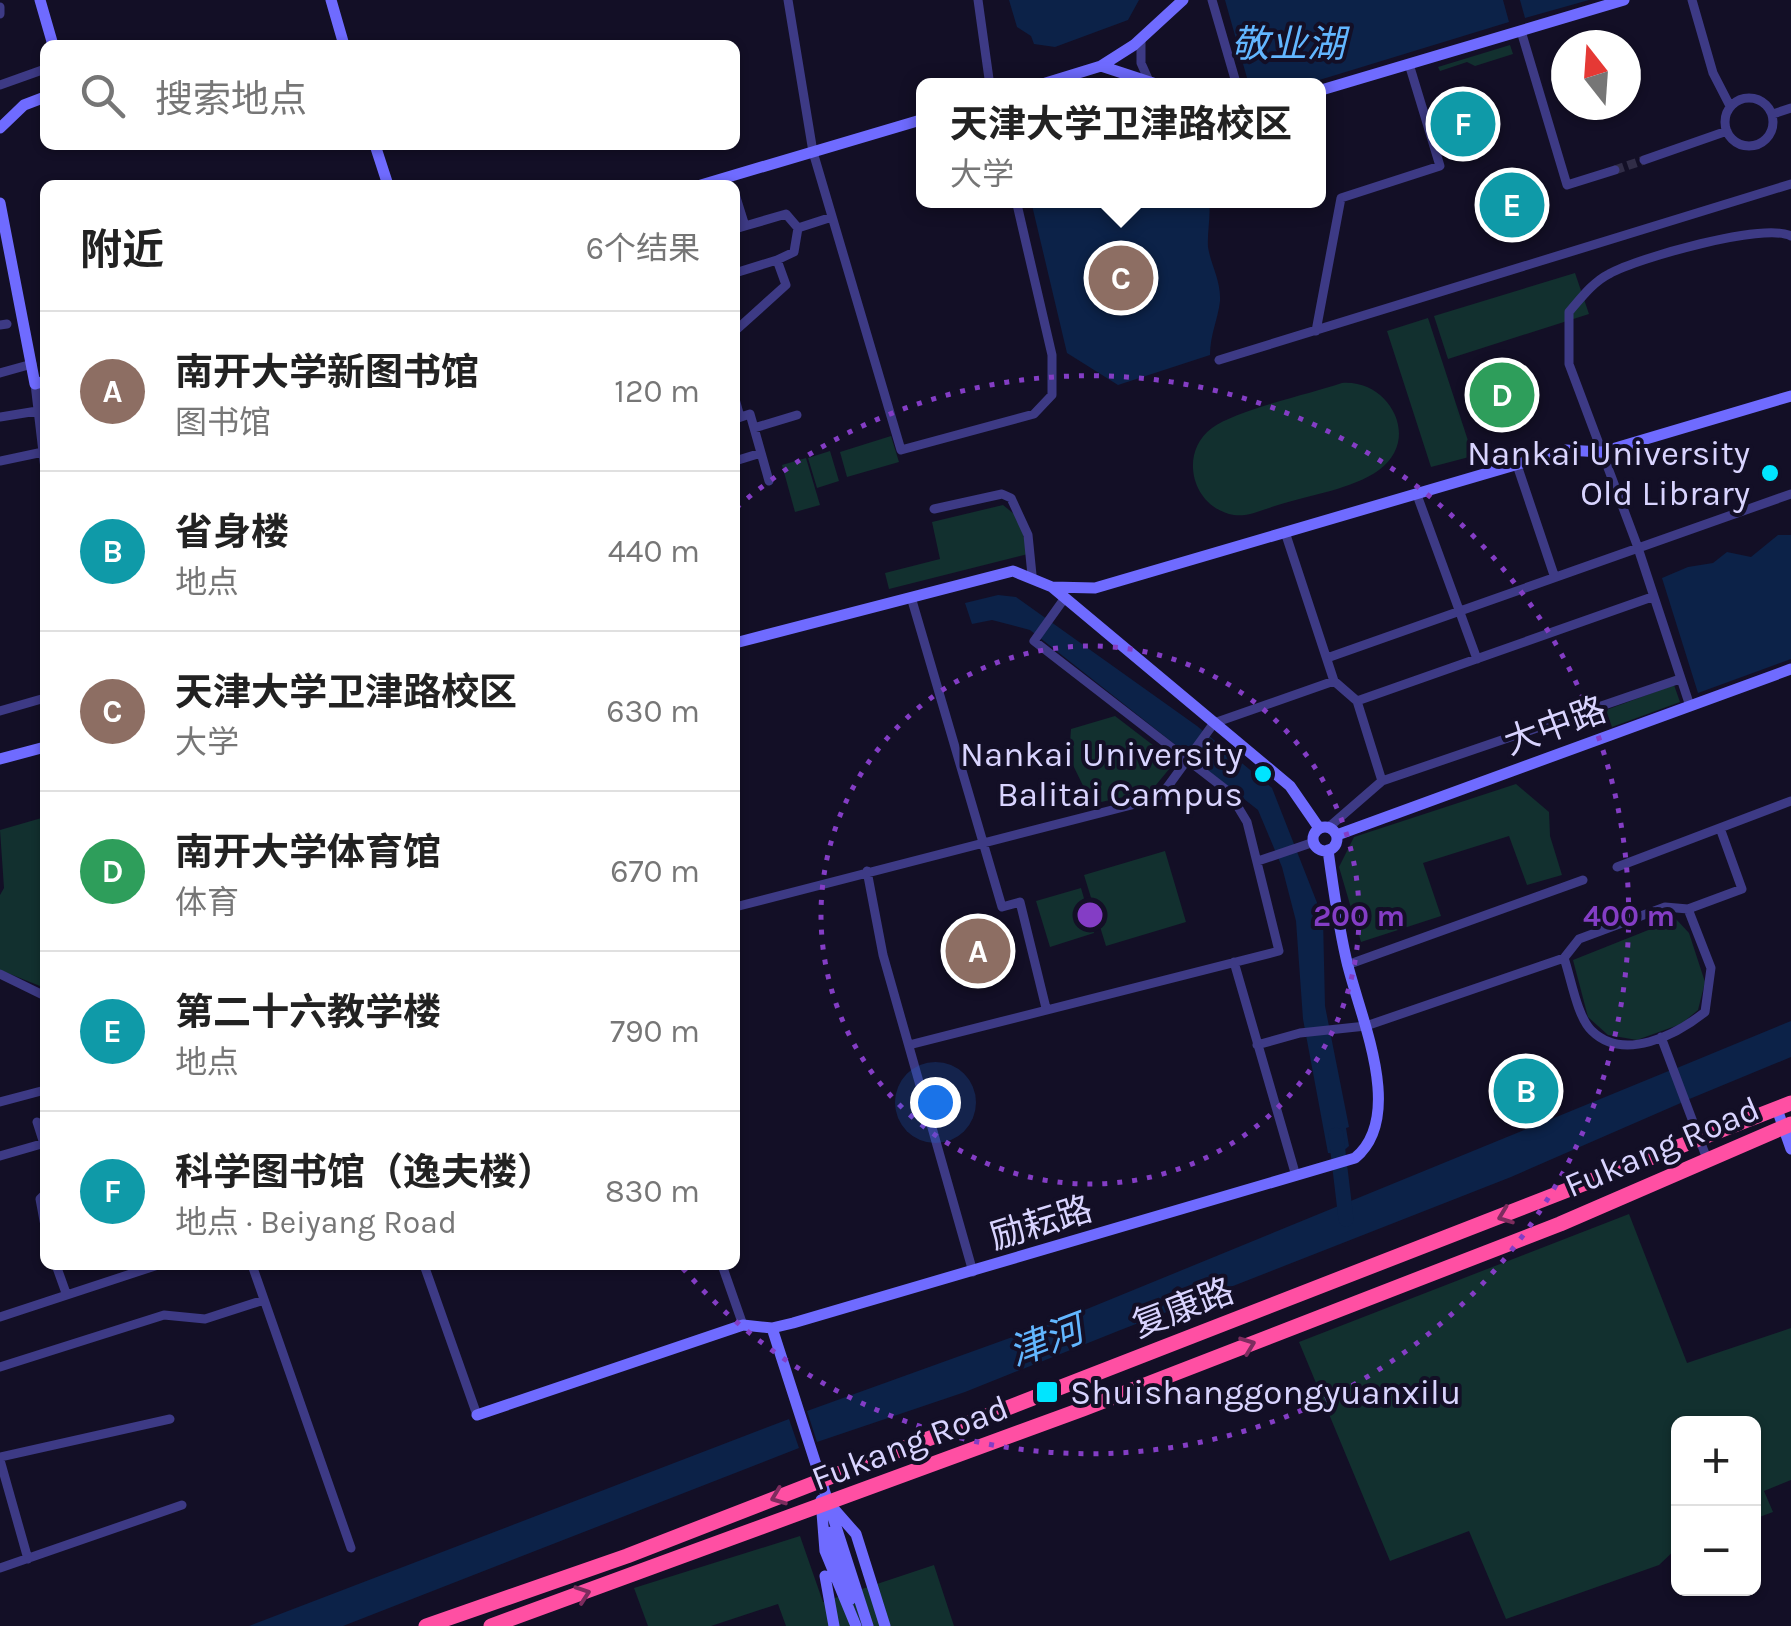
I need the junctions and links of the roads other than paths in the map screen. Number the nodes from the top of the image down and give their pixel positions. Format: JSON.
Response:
{"nodes":[{"id":1,"x":40,"y":0,"type":"edge"},
{"id":2,"x":788,"y":0,"type":"edge"},
{"id":3,"x":978,"y":0,"type":"edge"},
{"id":4,"x":1183,"y":0,"type":"edge"},
{"id":5,"x":1212,"y":0,"type":"edge"},
{"id":6,"x":1624,"y":0,"type":"edge"},
{"id":7,"x":1692,"y":0,"type":"edge"},
{"id":8,"x":331,"y":1,"type":"edge"},
{"id":9,"x":0,"y":7,"type":"edge"},
{"id":10,"x":0,"y":14,"type":"edge"},
{"id":11,"x":1520,"y":31,"type":"junction"},
{"id":12,"x":1141,"y":39,"type":"junction"},
{"id":13,"x":52,"y":40,"type":"edge"},
{"id":14,"x":343,"y":40,"type":"edge"},
{"id":15,"x":1409,"y":64,"type":"junction"},
{"id":16,"x":1102,"y":66,"type":"junction"},
{"id":17,"x":40,"y":71,"type":"edge"},
{"id":18,"x":989,"y":78,"type":"edge"},
{"id":19,"x":1062,"y":78,"type":"edge"},
{"id":20,"x":1138,"y":78,"type":"edge"},
{"id":21,"x":1151,"y":78,"type":"edge"},
{"id":22,"x":1235,"y":78,"type":"edge"},
{"id":23,"x":0,"y":85,"type":"edge"},
{"id":24,"x":1326,"y":88,"type":"edge"},
{"id":25,"x":40,"y":99,"type":"edge"},
{"id":26,"x":1730,"y":106,"type":"junction"},
{"id":27,"x":1791,"y":108,"type":"edge"},
{"id":28,"x":1772,"y":114,"type":"junction"},
{"id":29,"x":916,"y":121,"type":"edge"},
{"id":30,"x":0,"y":128,"type":"edge"},
{"id":31,"x":1726,"y":131,"type":"junction"},
{"id":32,"x":378,"y":150,"type":"edge"},
{"id":33,"x":813,"y":152,"type":"junction"},
{"id":34,"x":1644,"y":160,"type":"tunnel mouth"},
{"id":35,"x":1615,"y":170,"type":"tunnel mouth"},
{"id":36,"x":386,"y":180,"type":"edge"},
{"id":37,"x":734,"y":180,"type":"edge"},
{"id":38,"x":1791,"y":184,"type":"edge"},
{"id":39,"x":0,"y":203,"type":"edge"},
{"id":40,"x":1018,"y":208,"type":"edge"},
{"id":41,"x":832,"y":217,"type":"junction"},
{"id":42,"x":740,"y":227,"type":"edge"},
{"id":43,"x":798,"y":228,"type":"junction"},
{"id":44,"x":1791,"y":236,"type":"edge"},
{"id":45,"x":777,"y":260,"type":"junction"},
{"id":46,"x":740,"y":271,"type":"edge"},
{"id":47,"x":740,"y":327,"type":"edge"},
{"id":48,"x":1316,"y":331,"type":"junction"},
{"id":49,"x":1219,"y":360,"type":"dead end"},
{"id":50,"x":32,"y":364,"type":"junction"},
{"id":51,"x":0,"y":373,"type":"edge"},
{"id":52,"x":40,"y":382,"type":"edge"},
{"id":53,"x":1791,"y":396,"type":"edge"},
{"id":54,"x":37,"y":411,"type":"junction"},
{"id":55,"x":797,"y":415,"type":"dead end"},
{"id":56,"x":0,"y":417,"type":"edge"},
{"id":57,"x":740,"y":417,"type":"edge"},
{"id":58,"x":754,"y":428,"type":"junction"},
{"id":59,"x":40,"y":436,"type":"edge"},
{"id":60,"x":40,"y":452,"type":"edge"},
{"id":61,"x":1602,"y":452,"type":"junction"},
{"id":62,"x":761,"y":453,"type":"junction"},
{"id":63,"x":740,"y":460,"type":"edge"},
{"id":64,"x":0,"y":461,"type":"edge"},
{"id":65,"x":1517,"y":465,"type":"junction"},
{"id":66,"x":768,"y":480,"type":"dead end"},
{"id":67,"x":1791,"y":494,"type":"edge"},
{"id":68,"x":1417,"y":496,"type":"junction"},
{"id":69,"x":934,"y":510,"type":"dead end"},
{"id":70,"x":1285,"y":532,"type":"junction"},
{"id":71,"x":1637,"y":545,"type":"junction"},
{"id":72,"x":1032,"y":575,"type":"junction"},
{"id":73,"x":1554,"y":575,"type":"junction"},
{"id":74,"x":1052,"y":587,"type":"junction"},
{"id":75,"x":911,"y":597,"type":"junction"},
{"id":76,"x":1652,"y":597,"type":"junction"},
{"id":77,"x":1064,"y":599,"type":"junction"},
{"id":78,"x":1460,"y":609,"type":"junction"},
{"id":79,"x":740,"y":642,"type":"edge"},
{"id":80,"x":1327,"y":658,"type":"junction"},
{"id":81,"x":1478,"y":659,"type":"junction"},
{"id":82,"x":1791,"y":669,"type":"edge"},
{"id":83,"x":1680,"y":679,"type":"junction"},
{"id":84,"x":1334,"y":681,"type":"junction"},
{"id":85,"x":40,"y":699,"type":"edge"},
{"id":86,"x":1356,"y":701,"type":"junction"},
{"id":87,"x":1690,"y":706,"type":"junction"},
{"id":88,"x":0,"y":711,"type":"edge"},
{"id":89,"x":1214,"y":723,"type":"junction"},
{"id":90,"x":40,"y":748,"type":"edge"},
{"id":91,"x":0,"y":759,"type":"edge"},
{"id":92,"x":1188,"y":762,"type":"junction"},
{"id":93,"x":1382,"y":781,"type":"junction"},
{"id":94,"x":1791,"y":801,"type":"edge"},
{"id":95,"x":1720,"y":828,"type":"junction"},
{"id":96,"x":1328,"y":830,"type":"junction"},
{"id":97,"x":983,"y":840,"type":"junction"},
{"id":98,"x":1314,"y":842,"type":"junction"},
{"id":99,"x":1328,"y":850,"type":"junction"},
{"id":100,"x":1258,"y":860,"type":"junction"},
{"id":101,"x":1617,"y":867,"type":"dead end"},
{"id":102,"x":867,"y":871,"type":"junction"},
{"id":103,"x":1584,"y":880,"type":"dead end"},
{"id":104,"x":740,"y":906,"type":"edge"},
{"id":105,"x":1688,"y":909,"type":"junction"},
{"id":106,"x":1564,"y":958,"type":"junction"},
{"id":107,"x":1234,"y":962,"type":"junction"},
{"id":108,"x":1348,"y":966,"type":"junction"},
{"id":109,"x":0,"y":974,"type":"edge"},
{"id":110,"x":40,"y":994,"type":"edge"},
{"id":111,"x":1046,"y":1008,"type":"junction"},
{"id":112,"x":1366,"y":1026,"type":"junction"},
{"id":113,"x":1662,"y":1037,"type":"junction"},
{"id":114,"x":908,"y":1045,"type":"junction"},
{"id":115,"x":1256,"y":1045,"type":"junction"},
{"id":116,"x":40,"y":1091,"type":"edge"},
{"id":117,"x":0,"y":1102,"type":"edge"},
{"id":118,"x":1787,"y":1114,"type":"edge"},
{"id":119,"x":37,"y":1122,"type":"dead end"},
{"id":120,"x":40,"y":1131,"type":"edge"},
{"id":121,"x":1697,"y":1132,"type":"junction"},
{"id":122,"x":40,"y":1146,"type":"edge"},
{"id":123,"x":1791,"y":1148,"type":"edge"},
{"id":124,"x":0,"y":1156,"type":"edge"},
{"id":125,"x":1707,"y":1160,"type":"junction"},
{"id":126,"x":1296,"y":1176,"type":"junction"},
{"id":127,"x":58,"y":1270,"type":"edge"},
{"id":128,"x":142,"y":1270,"type":"edge"},
{"id":129,"x":254,"y":1270,"type":"edge"},
{"id":130,"x":426,"y":1270,"type":"edge"},
{"id":131,"x":724,"y":1270,"type":"edge"},
{"id":132,"x":974,"y":1272,"type":"junction"},
{"id":133,"x":66,"y":1293,"type":"junction"},
{"id":134,"x":264,"y":1300,"type":"junction"},
{"id":135,"x":0,"y":1317,"type":"edge"},
{"id":136,"x":743,"y":1326,"type":"junction"},
{"id":137,"x":772,"y":1328,"type":"junction"},
{"id":138,"x":0,"y":1367,"type":"edge"},
{"id":139,"x":477,"y":1416,"type":"joint"},
{"id":140,"x":170,"y":1419,"type":"dead end"},
{"id":141,"x":0,"y":1458,"type":"edge"},
{"id":142,"x":820,"y":1481,"type":"junction"},
{"id":143,"x":182,"y":1504,"type":"dead end"},
{"id":144,"x":826,"y":1507,"type":"junction"},
{"id":145,"x":351,"y":1548,"type":"dead end"},
{"id":146,"x":28,"y":1558,"type":"junction"},
{"id":147,"x":0,"y":1568,"type":"edge"},
{"id":148,"x":426,"y":1626,"type":"edge"},
{"id":149,"x":490,"y":1626,"type":"edge"},
{"id":150,"x":834,"y":1626,"type":"edge"},
{"id":151,"x":857,"y":1626,"type":"edge"},
{"id":152,"x":869,"y":1626,"type":"edge"},
{"id":153,"x":885,"y":1626,"type":"edge"}],
"edges":[{"from":1,"to":13,"type":"street"},
{"from":2,"to":33,"type":"street"},
{"from":3,"to":18,"type":"street"},
{"from":4,"to":12,"type":"street"},
{"from":5,"to":22,"type":"street"},
{"from":6,"to":11,"type":"street"},
{"from":7,"to":26,"type":"street"},
{"from":8,"to":14,"type":"street"},
{"from":9,"to":10,"type":"street"},
{"from":11,"to":15,"type":"street"},
{"from":11,"to":35,"type":"street"},
{"from":12,"to":16,"type":"street"},
{"from":12,"to":21,"type":"street"},
{"from":15,"to":24,"type":"street"},
{"from":15,"to":48,"type":"street"},
{"from":16,"to":19,"type":"street"},
{"from":16,"to":20,"type":"street"},
{"from":17,"to":23,"type":"street"},
{"from":25,"to":30,"type":"street"},
{"from":26,"to":28,"type":"street"},
{"from":26,"to":31,"type":"street"},
{"from":27,"to":28,"type":"street"},
{"from":28,"to":31,"type":"street"},
{"from":29,"to":33,"type":"street"},
{"from":31,"to":34,"type":"street"},
{"from":32,"to":36,"type":"street"},
{"from":33,"to":37,"type":"street"},
{"from":33,"to":41,"type":"street"},
{"from":38,"to":48,"type":"street"},
{"from":39,"to":50,"type":"street"},
{"from":40,"to":41,"type":"street"},
{"from":41,"to":43,"type":"street"},
{"from":42,"to":43,"type":"street"},
{"from":43,"to":45,"type":"street"},
{"from":44,"to":61,"type":"street"},
{"from":45,"to":46,"type":"street"},
{"from":45,"to":47,"type":"street"},
{"from":48,"to":49,"type":"street"},
{"from":50,"to":51,"type":"street"},
{"from":50,"to":52,"type":"street"},
{"from":52,"to":54,"type":"street"},
{"from":53,"to":61,"type":"street"},
{"from":54,"to":56,"type":"street"},
{"from":54,"to":59,"type":"street"},
{"from":55,"to":58,"type":"street"},
{"from":57,"to":58,"type":"street"},
{"from":58,"to":62,"type":"street"},
{"from":60,"to":64,"type":"street"},
{"from":61,"to":65,"type":"street"},
{"from":61,"to":71,"type":"street"},
{"from":62,"to":63,"type":"street"},
{"from":62,"to":66,"type":"street"},
{"from":65,"to":68,"type":"street"},
{"from":65,"to":73,"type":"street"},
{"from":67,"to":71,"type":"street"},
{"from":68,"to":70,"type":"street"},
{"from":68,"to":78,"type":"street"},
{"from":69,"to":72,"type":"street"},
{"from":70,"to":74,"type":"street"},
{"from":70,"to":80,"type":"street"},
{"from":71,"to":73,"type":"street"},
{"from":71,"to":76,"type":"street"},
{"from":72,"to":74,"type":"street"},
{"from":72,"to":75,"type":"street"},
{"from":73,"to":78,"type":"street"},
{"from":74,"to":77,"type":"street"},
{"from":75,"to":79,"type":"street"},
{"from":75,"to":97,"type":"street"},
{"from":76,"to":81,"type":"street"},
{"from":76,"to":83,"type":"street"},
{"from":77,"to":89,"type":"street"},
{"from":77,"to":92,"type":"street"},
{"from":78,"to":80,"type":"street"},
{"from":78,"to":81,"type":"street"},
{"from":80,"to":84,"type":"street"},
{"from":81,"to":86,"type":"street"},
{"from":82,"to":87,"type":"street","name":"大中路"},
{"from":83,"to":87,"type":"street"},
{"from":83,"to":93,"type":"street"},
{"from":84,"to":86,"type":"street"},
{"from":84,"to":89,"type":"street"},
{"from":85,"to":88,"type":"street"},
{"from":86,"to":93,"type":"street"},
{"from":87,"to":96,"type":"street","name":"大中路"},
{"from":89,"to":92,"type":"street"},
{"from":89,"to":96,"type":"street"},
{"from":90,"to":91,"type":"street"},
{"from":92,"to":97,"type":"street"},
{"from":92,"to":100,"type":"street"},
{"from":93,"to":96,"type":"street"},
{"from":94,"to":95,"type":"street"},
{"from":95,"to":101,"type":"street"},
{"from":95,"to":105,"type":"street"},
{"from":96,"to":98,"type":"street"},
{"from":96,"to":99,"type":"street"},
{"from":97,"to":102,"type":"street"},
{"from":97,"to":111,"type":"street"},
{"from":98,"to":99,"type":"street"},
{"from":98,"to":100,"type":"street"},
{"from":99,"to":108,"type":"street"},
{"from":100,"to":107,"type":"street"},
{"from":102,"to":104,"type":"street"},
{"from":102,"to":114,"type":"street"},
{"from":103,"to":108,"type":"street"},
{"from":105,"to":106,"type":"street"},
{"from":105,"to":113,"type":"street"},
{"from":106,"to":112,"type":"street"},
{"from":106,"to":113,"type":"street"},
{"from":107,"to":111,"type":"street"},
{"from":107,"to":115,"type":"street"},
{"from":108,"to":112,"type":"street"},
{"from":109,"to":110,"type":"street"},
{"from":111,"to":114,"type":"street"},
{"from":112,"to":115,"type":"street"},
{"from":112,"to":126,"type":"street","name":"励耘路"},
{"from":113,"to":121,"type":"street"},
{"from":114,"to":132,"type":"street"},
{"from":115,"to":126,"type":"street"},
{"from":116,"to":117,"type":"street"},
{"from":118,"to":121,"type":"highway","name":"复康路"},
{"from":118,"to":123,"type":"street"},
{"from":118,"to":125,"type":"highway","name":"Fukang Road"},
{"from":119,"to":120,"type":"street"},
{"from":121,"to":125,"type":"street"},
{"from":121,"to":142,"type":"highway","name":"复康路","one_way":true},
{"from":122,"to":124,"type":"street"},
{"from":144,"to":125,"type":"highway","name":"Fukang Road","one_way":true},
{"from":126,"to":132,"type":"street","name":"励耘路"},
{"from":127,"to":133,"type":"street"},
{"from":128,"to":133,"type":"street"},
{"from":129,"to":134,"type":"street"},
{"from":130,"to":139,"type":"street"},
{"from":131,"to":136,"type":"street"},
{"from":132,"to":137,"type":"street","name":"励耘路"},
{"from":133,"to":135,"type":"street"},
{"from":134,"to":138,"type":"street"},
{"from":134,"to":145,"type":"street"},
{"from":136,"to":137,"type":"street","name":"励耘路"},
{"from":136,"to":139,"type":"street"},
{"from":137,"to":142,"type":"street"},
{"from":140,"to":141,"type":"street"},
{"from":141,"to":146,"type":"street"},
{"from":142,"to":144,"type":"street"},
{"from":142,"to":148,"type":"highway","name":"复康路","one_way":true},
{"from":143,"to":146,"type":"street"},
{"from":149,"to":144,"type":"highway","name":"Fukang Road","one_way":true},
{"from":144,"to":150,"type":"street"},
{"from":144,"to":151,"type":"street"},
{"from":144,"to":152,"type":"street"},
{"from":144,"to":153,"type":"street"},
{"from":146,"to":147,"type":"street"}]}
